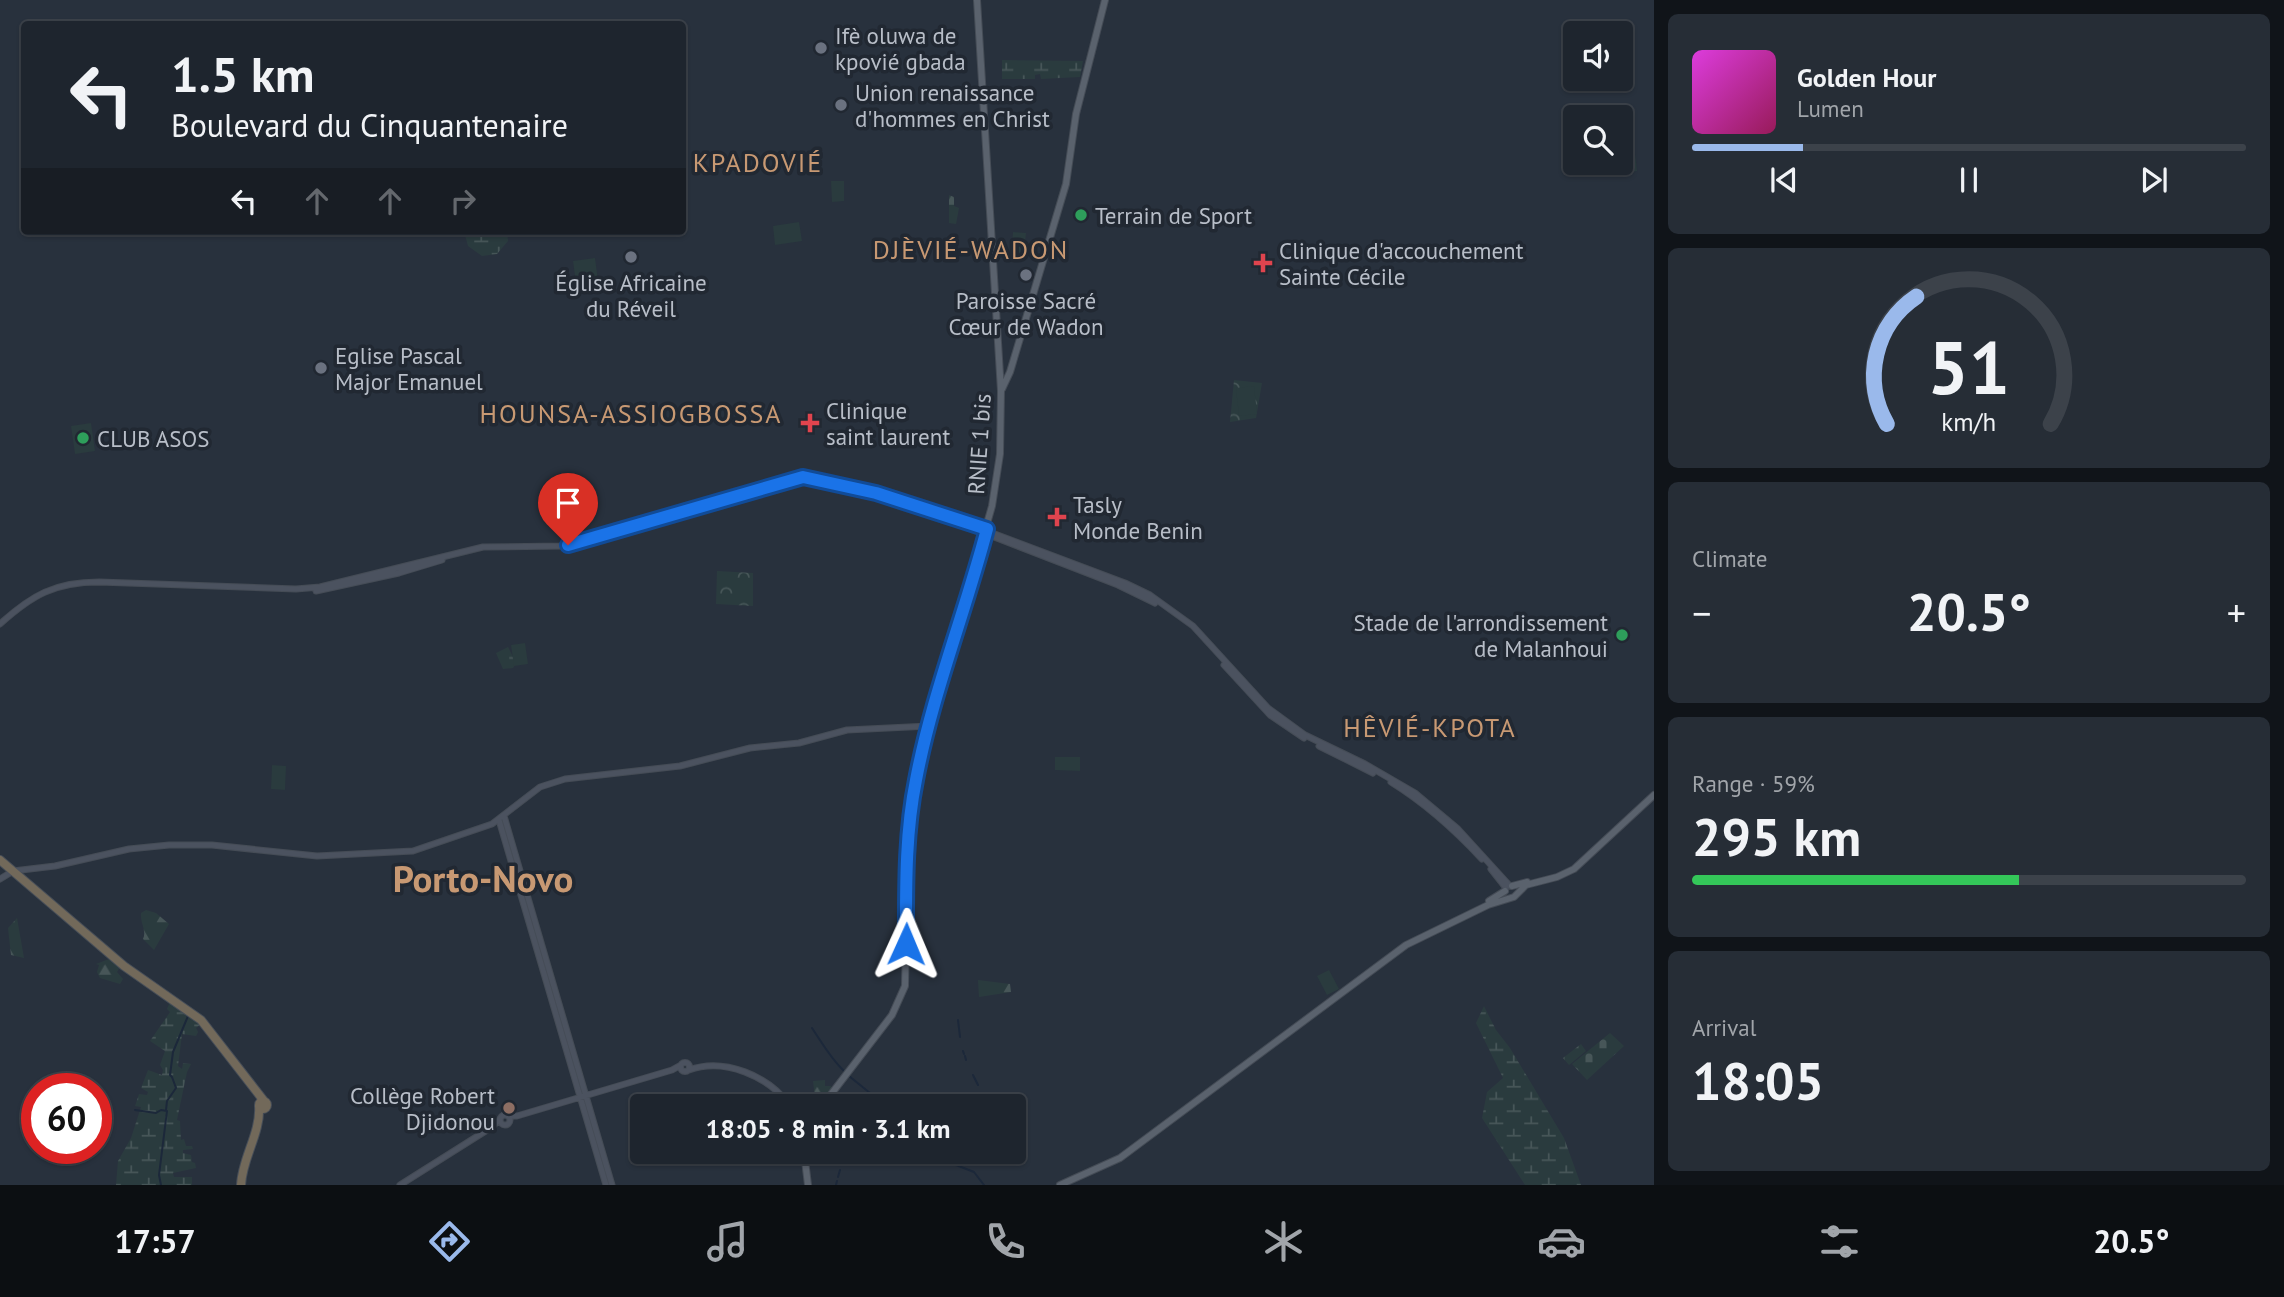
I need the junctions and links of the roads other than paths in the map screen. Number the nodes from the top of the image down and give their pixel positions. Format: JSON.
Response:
{"nodes":[{"id":1,"x":977,"y":0,"type":"edge"},
{"id":2,"x":1103,"y":0,"type":"edge"},
{"id":3,"x":1001,"y":387,"type":"junction"},
{"id":4,"x":987,"y":531,"type":"junction"},
{"id":5,"x":0,"y":626,"type":"edge"},
{"id":6,"x":929,"y":726,"type":"junction"},
{"id":7,"x":1654,"y":793,"type":"edge"},
{"id":8,"x":502,"y":818,"type":"junction"},
{"id":9,"x":0,"y":862,"type":"edge"},
{"id":10,"x":14,"y":873,"type":"junction"},
{"id":11,"x":0,"y":881,"type":"edge"},
{"id":12,"x":1510,"y":890,"type":"junction"},
{"id":13,"x":780,"y":1094,"type":"edge"},
{"id":14,"x":831,"y":1094,"type":"edge"},
{"id":15,"x":583,"y":1097,"type":"junction"},
{"id":16,"x":805,"y":1164,"type":"edge"},
{"id":17,"x":242,"y":1185,"type":"edge"},
{"id":18,"x":400,"y":1185,"type":"edge"},
{"id":19,"x":606,"y":1185,"type":"edge"},
{"id":20,"x":612,"y":1185,"type":"edge"},
{"id":21,"x":808,"y":1185,"type":"edge"},
{"id":22,"x":1058,"y":1185,"type":"edge"}],
"edges":[{"from":1,"to":3,"type":"main road","name":"RNIE 1 bis"},
{"from":2,"to":3,"type":"main road"},
{"from":3,"to":4,"type":"main road","name":"RNIE 1 bis"},
{"from":4,"to":5,"type":"main road"},
{"from":4,"to":6,"type":"main road","name":"RNIE 1 bis"},
{"from":4,"to":12,"type":"main road"},
{"from":6,"to":8,"type":"main road"},
{"from":6,"to":14,"type":"main road","name":"RNIE 1 bis"},
{"from":7,"to":12,"type":"main road"},
{"from":8,"to":10,"type":"main road"},
{"from":8,"to":15,"type":"main road"},
{"from":9,"to":10,"type":"highway"},
{"from":10,"to":11,"type":"main road"},
{"from":10,"to":17,"type":"highway"},
{"from":12,"to":22,"type":"main road"},
{"from":13,"to":15,"type":"main road"},
{"from":15,"to":18,"type":"main road"},
{"from":15,"to":19,"type":"main road"},
{"from":15,"to":20,"type":"main road"},
{"from":16,"to":21,"type":"main road"}]}
